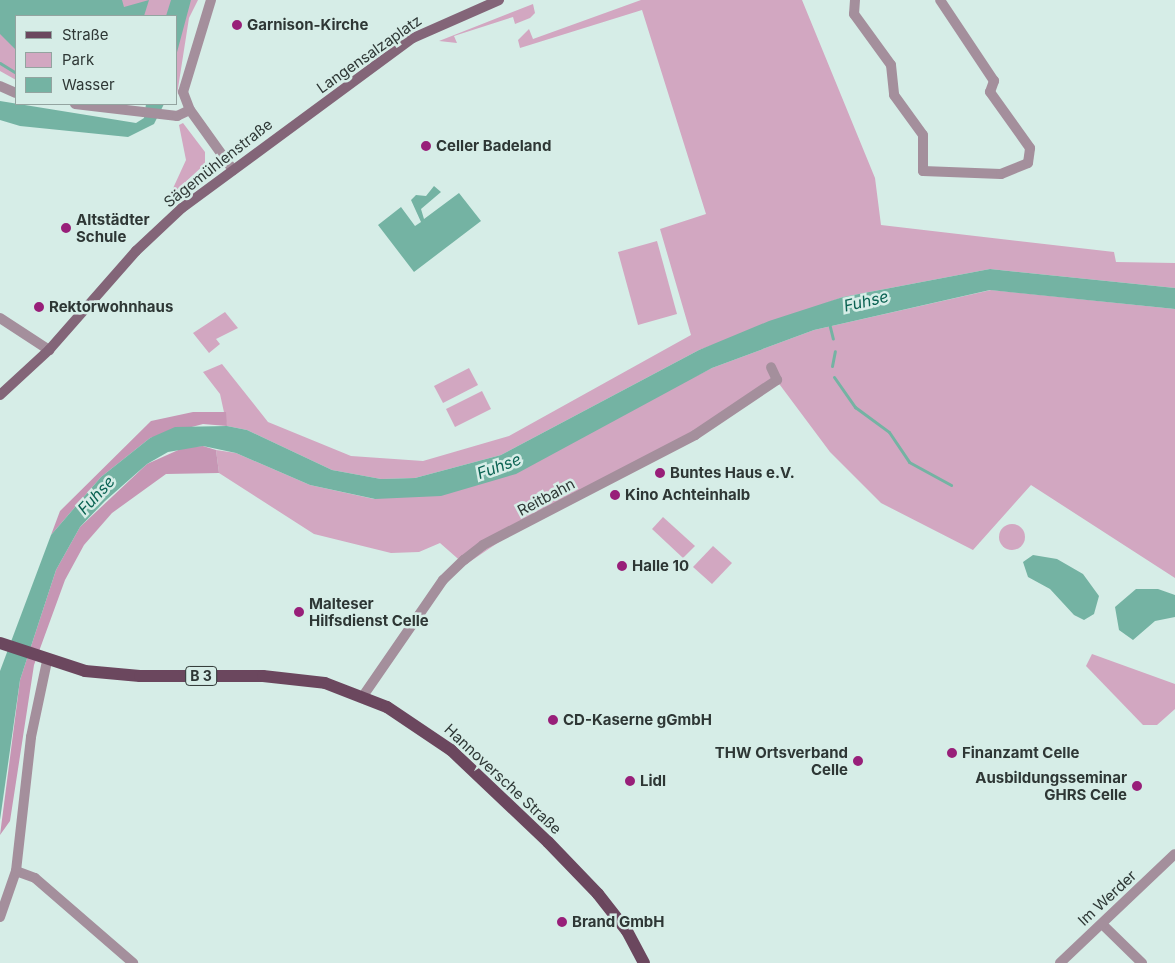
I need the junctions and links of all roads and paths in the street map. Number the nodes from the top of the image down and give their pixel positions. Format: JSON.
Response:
{"nodes":[{"id":1,"x":211,"y":0,"type":"edge"},
{"id":2,"x":499,"y":0,"type":"edge"},
{"id":3,"x":855,"y":0,"type":"edge"},
{"id":4,"x":940,"y":0,"type":"edge"},
{"id":5,"x":0,"y":86,"type":"edge"},
{"id":6,"x":15,"y":93,"type":"edge"},
{"id":7,"x":85,"y":105,"type":"edge"},
{"id":8,"x":190,"y":110,"type":"junction"},
{"id":9,"x":314,"y":110,"type":"joint"},
{"id":10,"x":233,"y":170,"type":"junction"},
{"id":11,"x":0,"y":318,"type":"edge"},
{"id":12,"x":50,"y":350,"type":"junction"},
{"id":13,"x":771,"y":367,"type":"dead end"},
{"id":14,"x":0,"y":395,"type":"edge"},
{"id":15,"x":1,"y":644,"type":"edge"},
{"id":16,"x":43,"y":660,"type":"junction"},
{"id":17,"x":363,"y":696,"type":"junction"},
{"id":18,"x":1175,"y":854,"type":"edge"},
{"id":19,"x":16,"y":871,"type":"junction"},
{"id":20,"x":0,"y":917,"type":"edge"},
{"id":21,"x":1102,"y":924,"type":"junction"},
{"id":22,"x":132,"y":963,"type":"edge"},
{"id":23,"x":644,"y":963,"type":"edge"},
{"id":24,"x":1060,"y":963,"type":"edge"},
{"id":25,"x":1142,"y":963,"type":"edge"}],
"edges":[{"from":1,"to":8,"type":"street"},
{"from":2,"to":9,"type":"street","name":"Langensalzaplatz"},
{"from":3,"to":4,"type":"street"},
{"from":5,"to":6,"type":"street"},
{"from":7,"to":8,"type":"street"},
{"from":8,"to":10,"type":"street"},
{"from":9,"to":10,"type":"street","name":"Sägemühlenstraße"},
{"from":10,"to":12,"type":"street","name":"Sägemühlenstraße"},
{"from":11,"to":12,"type":"street"},
{"from":12,"to":14,"type":"street","name":"Sägemühlenstraße"},
{"from":13,"to":17,"type":"street","name":"Reitbahn"},
{"from":15,"to":16,"type":"main road","name":"Hannoversche Straße"},
{"from":16,"to":17,"type":"main road","name":"Hannoversche Straße","number":"B 3"},
{"from":16,"to":19,"type":"street"},
{"from":17,"to":23,"type":"main road","name":"Hannoversche Straße","number":"B 3"},
{"from":18,"to":21,"type":"street","name":"Im Werder"},
{"from":19,"to":20,"type":"street"},
{"from":19,"to":22,"type":"street"},
{"from":21,"to":24,"type":"street","name":"Im Werder"},
{"from":21,"to":25,"type":"street"}]}
